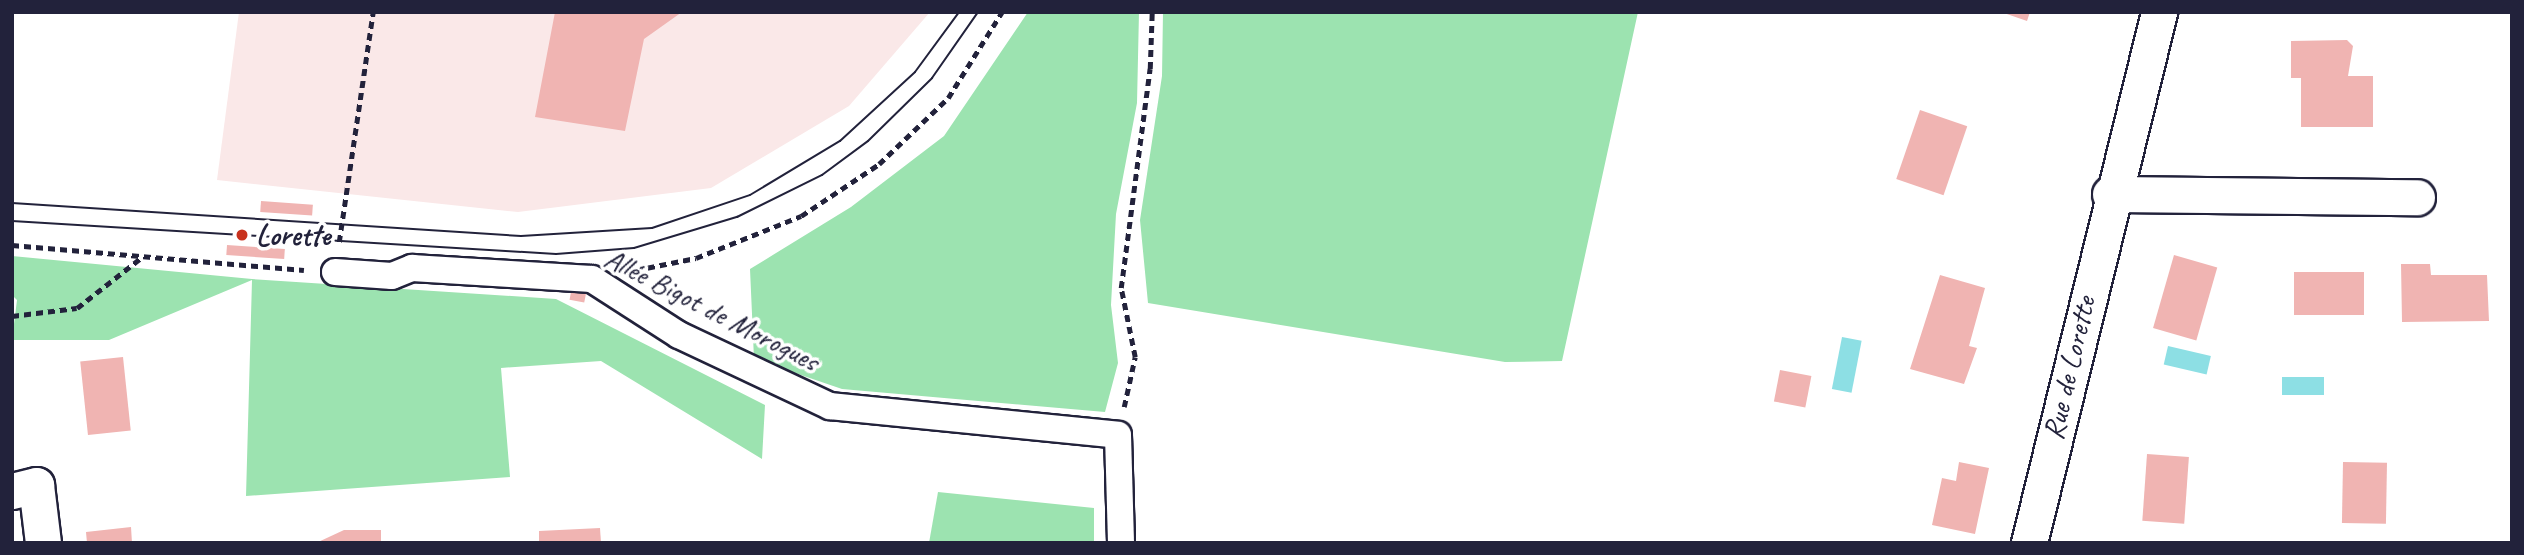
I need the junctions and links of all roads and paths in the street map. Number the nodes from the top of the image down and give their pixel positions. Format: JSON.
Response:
{"nodes":[{"id":1,"x":373,"y":12,"type":"edge"},
{"id":2,"x":1002,"y":12,"type":"edge"},
{"id":3,"x":1152,"y":12,"type":"edge"},
{"id":4,"x":2159,"y":12,"type":"edge"},
{"id":5,"x":2110,"y":194,"type":"junction"},
{"id":6,"x":2417,"y":197,"type":"dead end"},
{"id":7,"x":12,"y":245,"type":"edge"},
{"id":8,"x":142,"y":256,"type":"junction"},
{"id":9,"x":335,"y":272,"type":"junction"},
{"id":10,"x":592,"y":279,"type":"junction"},
{"id":11,"x":12,"y":316,"type":"edge"},
{"id":12,"x":1118,"y":435,"type":"junction"},
{"id":13,"x":12,"y":491,"type":"edge"},
{"id":14,"x":43,"y":543,"type":"edge"},
{"id":15,"x":1121,"y":543,"type":"edge"},
{"id":16,"x":2029,"y":543,"type":"edge"}],
"edges":[{"from":1,"to":9,"type":"path"},
{"from":2,"to":10,"type":"path"},
{"from":3,"to":12,"type":"path"},
{"from":4,"to":5,"type":"street","name":"Rue de Lorette"},
{"from":5,"to":6,"type":"street"},
{"from":5,"to":16,"type":"street","name":"Rue de Lorette"},
{"from":7,"to":8,"type":"path"},
{"from":8,"to":9,"type":"path"},
{"from":8,"to":11,"type":"path"},
{"from":9,"to":10,"type":"street","name":"Allée Bigot de Morogues"},
{"from":10,"to":12,"type":"street","name":"Allée Bigot de Morogues"},
{"from":12,"to":15,"type":"street"},
{"from":13,"to":14,"type":"street"}]}
